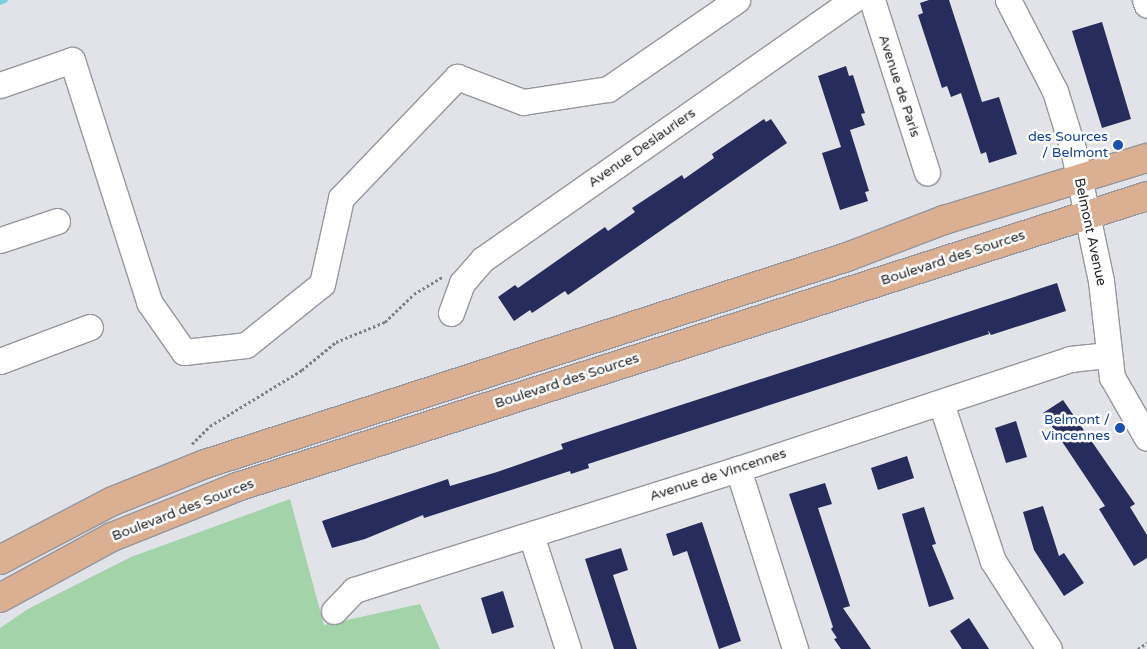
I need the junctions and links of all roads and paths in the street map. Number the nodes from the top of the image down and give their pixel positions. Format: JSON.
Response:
{"nodes":[{"id":1,"x":737,"y":0,"type":"edge"},
{"id":2,"x":853,"y":0,"type":"edge"},
{"id":3,"x":872,"y":0,"type":"edge"},
{"id":4,"x":1008,"y":0,"type":"edge"},
{"id":5,"x":1145,"y":0,"type":"edge"},
{"id":6,"x":1147,"y":5,"type":"edge"},
{"id":7,"x":0,"y":85,"type":"edge"},
{"id":8,"x":1147,"y":158,"type":"edge"},
{"id":9,"x":927,"y":172,"type":"dead end"},
{"id":10,"x":1078,"y":179,"type":"junction"},
{"id":11,"x":1147,"y":196,"type":"edge"},
{"id":12,"x":1086,"y":216,"type":"junction"},
{"id":13,"x":58,"y":221,"type":"dead end"},
{"id":14,"x":0,"y":240,"type":"edge"},
{"id":15,"x":466,"y":276,"type":"junction"},
{"id":16,"x":451,"y":313,"type":"dead end"},
{"id":17,"x":90,"y":327,"type":"dead end"},
{"id":18,"x":1109,"y":355,"type":"junction"},
{"id":19,"x":0,"y":361,"type":"edge"},
{"id":20,"x":941,"y":403,"type":"junction"},
{"id":21,"x":1147,"y":438,"type":"edge"},
{"id":22,"x":738,"y":469,"type":"junction"},
{"id":23,"x":177,"y":474,"type":"junction"},
{"id":24,"x":532,"y":535,"type":"junction"},
{"id":25,"x":0,"y":560,"type":"edge"},
{"id":26,"x":0,"y":598,"type":"edge"},
{"id":27,"x":334,"y":611,"type":"dead end"},
{"id":28,"x":1147,"y":643,"type":"edge"},
{"id":29,"x":568,"y":649,"type":"edge"},
{"id":30,"x":796,"y":649,"type":"edge"},
{"id":31,"x":1049,"y":649,"type":"edge"},
{"id":32,"x":1138,"y":649,"type":"edge"}],
"edges":[{"from":1,"to":7,"type":"street"},
{"from":2,"to":15,"type":"street","name":"Avenue Deslauriers"},
{"from":3,"to":9,"type":"street","name":"Avenue de Paris"},
{"from":4,"to":10,"type":"street","name":"Belmont Avenue"},
{"from":5,"to":6,"type":"street"},
{"from":8,"to":10,"type":"main road"},
{"from":10,"to":12,"type":"street","name":"Belmont Avenue"},
{"from":10,"to":23,"type":"main road"},
{"from":11,"to":12,"type":"main road","name":"Boulevard des Sources"},
{"from":12,"to":18,"type":"street","name":"Belmont Avenue"},
{"from":12,"to":26,"type":"main road","name":"Boulevard des Sources"},
{"from":13,"to":14,"type":"street"},
{"from":15,"to":16,"type":"street","name":"Avenue Deslauriers"},
{"from":15,"to":23,"type":"path"},
{"from":17,"to":19,"type":"street"},
{"from":18,"to":20,"type":"street","name":"Avenue de Vincennes"},
{"from":18,"to":21,"type":"street","name":"Belmont Avenue"},
{"from":20,"to":22,"type":"street","name":"Avenue de Vincennes"},
{"from":20,"to":31,"type":"street"},
{"from":22,"to":24,"type":"street","name":"Avenue de Vincennes"},
{"from":22,"to":30,"type":"street"},
{"from":23,"to":25,"type":"main road"},
{"from":24,"to":27,"type":"street","name":"Avenue de Vincennes"},
{"from":24,"to":29,"type":"street"},
{"from":28,"to":32,"type":"path"}]}
